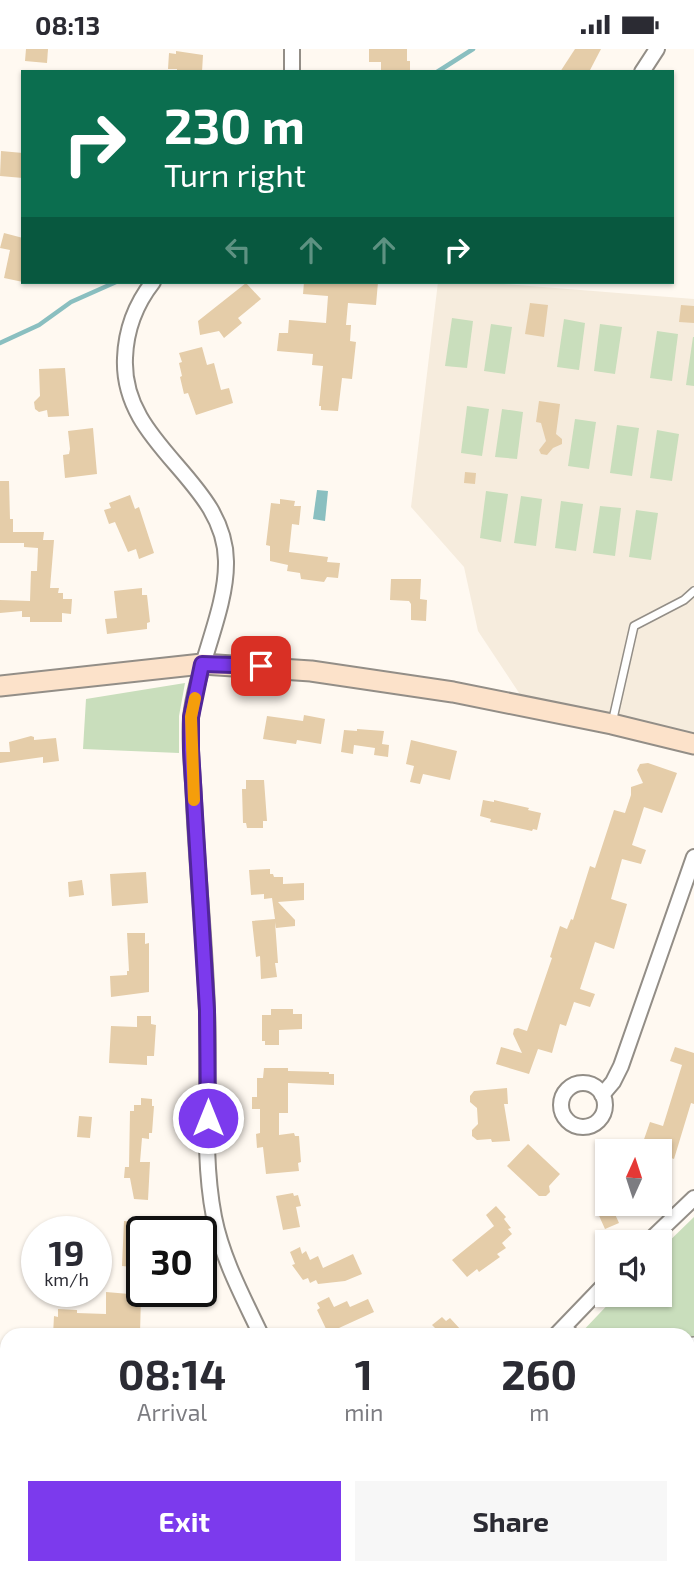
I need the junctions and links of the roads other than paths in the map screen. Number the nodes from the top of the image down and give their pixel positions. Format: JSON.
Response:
{"nodes":[{"id":1,"x":292,"y":49,"type":"edge"},
{"id":2,"x":657,"y":49,"type":"edge"},
{"id":3,"x":292,"y":70,"type":"edge"},
{"id":4,"x":643,"y":70,"type":"edge"},
{"id":5,"x":151,"y":284,"type":"edge"},
{"id":6,"x":694,"y":591,"type":"edge"},
{"id":7,"x":202,"y":664,"type":"junction"},
{"id":8,"x":0,"y":686,"type":"edge"},
{"id":9,"x":612,"y":724,"type":"junction"},
{"id":10,"x":694,"y":744,"type":"edge"},
{"id":11,"x":694,"y":857,"type":"edge"},
{"id":12,"x":602,"y":1095,"type":"dead end"},
{"id":13,"x":694,"y":1198,"type":"edge"},
{"id":14,"x":661,"y":1230,"type":"edge"},
{"id":15,"x":595,"y":1294,"type":"edge"},
{"id":16,"x":258,"y":1328,"type":"edge"},
{"id":17,"x":562,"y":1328,"type":"edge"}],
"edges":[{"from":1,"to":3,"type":"street"},
{"from":2,"to":4,"type":"street"},
{"from":5,"to":7,"type":"street"},
{"from":6,"to":9,"type":"lane"},
{"from":7,"to":8,"type":"main road"},
{"from":7,"to":9,"type":"main road"},
{"from":7,"to":16,"type":"street"},
{"from":9,"to":10,"type":"main road"},
{"from":11,"to":12,"type":"street"},
{"from":13,"to":14,"type":"street"},
{"from":15,"to":17,"type":"street"}]}
